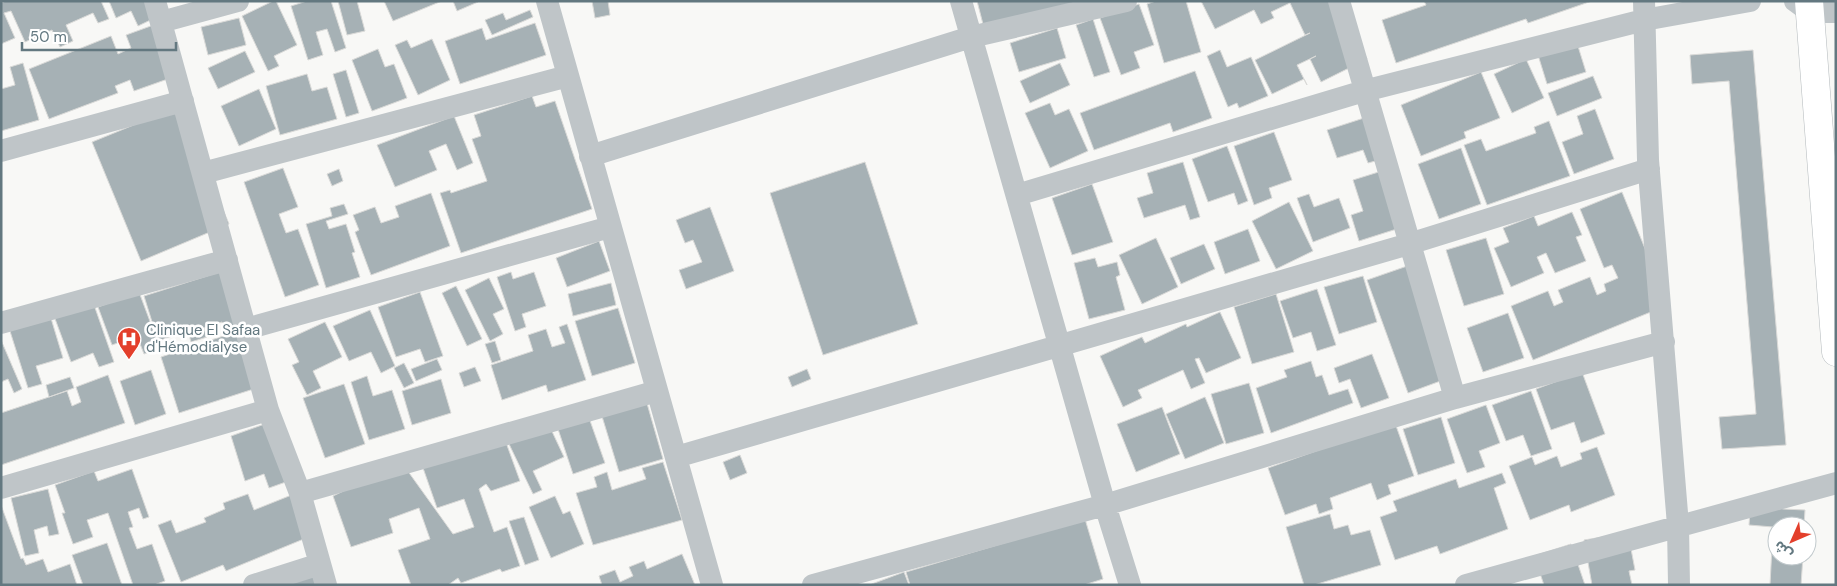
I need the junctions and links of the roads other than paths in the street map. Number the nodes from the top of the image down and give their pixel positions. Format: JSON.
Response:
{"nodes":[{"id":1,"x":238,"y":1,"type":"edge"},
{"id":2,"x":547,"y":1,"type":"edge"},
{"id":3,"x":961,"y":1,"type":"edge"},
{"id":4,"x":1126,"y":1,"type":"edge"},
{"id":5,"x":1339,"y":1,"type":"edge"},
{"id":6,"x":1750,"y":1,"type":"edge"},
{"id":7,"x":1813,"y":7,"type":"edge"},
{"id":8,"x":158,"y":11,"type":"edge"},
{"id":9,"x":1644,"y":11,"type":"edge"},
{"id":10,"x":971,"y":37,"type":"junction"},
{"id":11,"x":568,"y":76,"type":"junction"},
{"id":12,"x":1364,"y":91,"type":"junction"},
{"id":13,"x":182,"y":101,"type":"junction"},
{"id":14,"x":1,"y":151,"type":"edge"},
{"id":15,"x":590,"y":156,"type":"junction"},
{"id":16,"x":1649,"y":170,"type":"junction"},
{"id":17,"x":203,"y":173,"type":"junction"},
{"id":18,"x":1016,"y":195,"type":"junction"},
{"id":19,"x":610,"y":227,"type":"junction"},
{"id":20,"x":1409,"y":244,"type":"junction"},
{"id":21,"x":227,"y":260,"type":"junction"},
{"id":22,"x":1,"y":323,"type":"edge"},
{"id":23,"x":246,"y":329,"type":"junction"},
{"id":24,"x":1664,"y":342,"type":"junction"},
{"id":25,"x":1060,"y":346,"type":"junction"},
{"id":26,"x":1836,"y":352,"type":"edge"},
{"id":27,"x":657,"y":391,"type":"junction"},
{"id":28,"x":1455,"y":398,"type":"junction"},
{"id":29,"x":268,"y":410,"type":"junction"},
{"id":30,"x":676,"y":457,"type":"junction"},
{"id":31,"x":1836,"y":483,"type":"edge"},
{"id":32,"x":1,"y":488,"type":"edge"},
{"id":33,"x":300,"y":493,"type":"junction"},
{"id":34,"x":1105,"y":505,"type":"junction"},
{"id":35,"x":1678,"y":526,"type":"junction"},
{"id":36,"x":323,"y":574,"type":"edge"},
{"id":37,"x":1517,"y":578,"type":"edge"},
{"id":38,"x":254,"y":585,"type":"edge"},
{"id":39,"x":712,"y":585,"type":"edge"},
{"id":40,"x":813,"y":585,"type":"edge"},
{"id":41,"x":1130,"y":585,"type":"edge"},
{"id":42,"x":1466,"y":585,"type":"edge"},
{"id":43,"x":1679,"y":585,"type":"edge"}],
"edges":[{"from":1,"to":8,"type":"street"},
{"from":2,"to":11,"type":"street"},
{"from":3,"to":10,"type":"street"},
{"from":4,"to":10,"type":"street"},
{"from":5,"to":12,"type":"street"},
{"from":6,"to":9,"type":"street"},
{"from":7,"to":26,"type":"main road"},
{"from":8,"to":13,"type":"street"},
{"from":9,"to":12,"type":"street"},
{"from":9,"to":16,"type":"street"},
{"from":10,"to":15,"type":"street"},
{"from":10,"to":18,"type":"street"},
{"from":11,"to":15,"type":"street"},
{"from":11,"to":17,"type":"street"},
{"from":12,"to":18,"type":"street"},
{"from":12,"to":20,"type":"street"},
{"from":13,"to":14,"type":"street"},
{"from":13,"to":17,"type":"street"},
{"from":15,"to":19,"type":"street"},
{"from":16,"to":20,"type":"street"},
{"from":16,"to":24,"type":"street"},
{"from":17,"to":21,"type":"street"},
{"from":18,"to":25,"type":"street"},
{"from":19,"to":23,"type":"street"},
{"from":19,"to":27,"type":"street"},
{"from":20,"to":25,"type":"street"},
{"from":20,"to":28,"type":"street"},
{"from":21,"to":22,"type":"street"},
{"from":21,"to":23,"type":"street"},
{"from":23,"to":29,"type":"street"},
{"from":24,"to":28,"type":"street"},
{"from":24,"to":35,"type":"street"},
{"from":25,"to":30,"type":"street"},
{"from":25,"to":34,"type":"street"},
{"from":27,"to":30,"type":"street"},
{"from":27,"to":33,"type":"street"},
{"from":28,"to":34,"type":"street"},
{"from":29,"to":32,"type":"street"},
{"from":29,"to":33,"type":"street"},
{"from":30,"to":39,"type":"street"},
{"from":31,"to":35,"type":"street"},
{"from":33,"to":36,"type":"street"},
{"from":34,"to":40,"type":"street"},
{"from":34,"to":41,"type":"street"},
{"from":35,"to":37,"type":"street"},
{"from":35,"to":43,"type":"street"},
{"from":36,"to":38,"type":"street"},
{"from":37,"to":42,"type":"street"}]}
